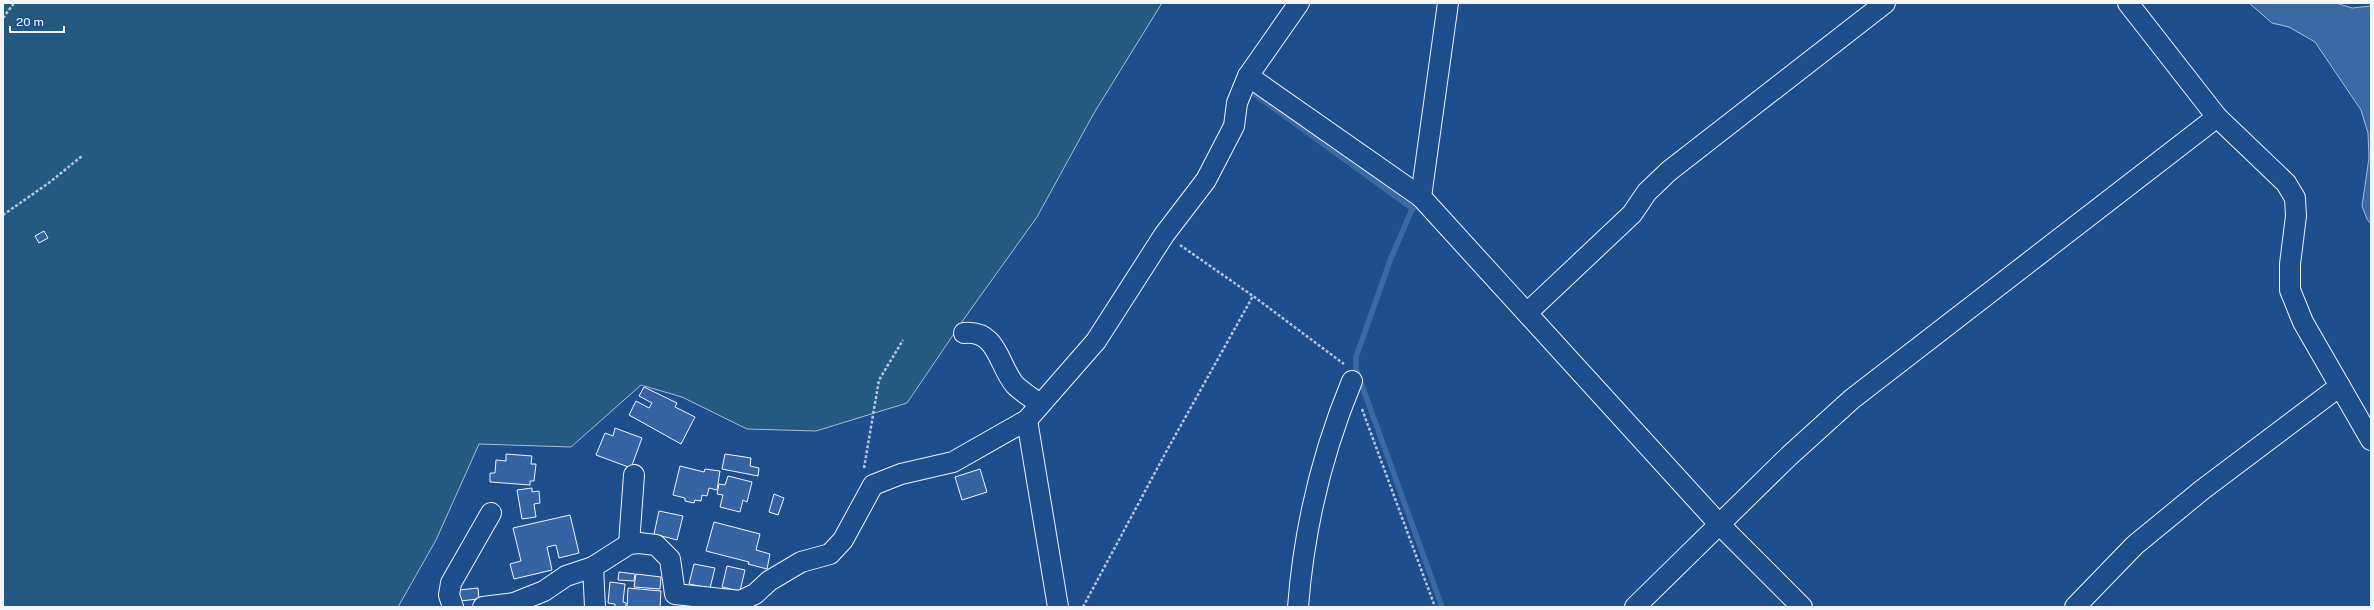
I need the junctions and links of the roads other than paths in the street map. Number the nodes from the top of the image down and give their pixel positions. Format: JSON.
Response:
{"nodes":[{"id":1,"x":1299,"y":3,"type":"edge"},
{"id":2,"x":1448,"y":3,"type":"edge"},
{"id":3,"x":1885,"y":3,"type":"edge"},
{"id":4,"x":2128,"y":3,"type":"edge"},
{"id":5,"x":1248,"y":76,"type":"junction"},
{"id":6,"x":2217,"y":117,"type":"junction"},
{"id":7,"x":1421,"y":198,"type":"junction"},
{"id":8,"x":1527,"y":312,"type":"junction"},
{"id":9,"x":964,"y":333,"type":"dead end"},
{"id":10,"x":1352,"y":381,"type":"dead end"},
{"id":11,"x":2340,"y":386,"type":"junction"},
{"id":12,"x":1040,"y":404,"type":"junction"},
{"id":13,"x":1027,"y":420,"type":"junction"},
{"id":14,"x":2371,"y":440,"type":"edge"},
{"id":15,"x":634,"y":475,"type":"dead end"},
{"id":16,"x":491,"y":513,"type":"dead end"},
{"id":17,"x":1719,"y":524,"type":"junction"},
{"id":18,"x":629,"y":544,"type":"junction"},
{"id":19,"x":593,"y":567,"type":"junction"},
{"id":20,"x":672,"y":600,"type":"edge"},
{"id":21,"x":453,"y":607,"type":"edge"},
{"id":22,"x":483,"y":607,"type":"edge"},
{"id":23,"x":595,"y":607,"type":"edge"},
{"id":24,"x":1058,"y":607,"type":"edge"},
{"id":25,"x":1298,"y":607,"type":"edge"},
{"id":26,"x":1634,"y":607,"type":"edge"},
{"id":27,"x":1802,"y":607,"type":"edge"},
{"id":28,"x":2075,"y":607,"type":"edge"}],
"edges":[{"from":1,"to":5,"type":"street"},
{"from":2,"to":7,"type":"street"},
{"from":3,"to":8,"type":"street"},
{"from":4,"to":6,"type":"street"},
{"from":5,"to":7,"type":"street"},
{"from":5,"to":12,"type":"street"},
{"from":6,"to":11,"type":"street"},
{"from":6,"to":17,"type":"street"},
{"from":7,"to":8,"type":"street"},
{"from":8,"to":17,"type":"street"},
{"from":9,"to":12,"type":"street"},
{"from":10,"to":25,"type":"street"},
{"from":11,"to":14,"type":"street"},
{"from":11,"to":28,"type":"street"},
{"from":12,"to":13,"type":"street"},
{"from":13,"to":20,"type":"street"},
{"from":13,"to":24,"type":"street"},
{"from":15,"to":18,"type":"street"},
{"from":16,"to":21,"type":"street"},
{"from":17,"to":26,"type":"street"},
{"from":17,"to":27,"type":"street"},
{"from":18,"to":19,"type":"street"},
{"from":18,"to":20,"type":"street"},
{"from":19,"to":22,"type":"street"},
{"from":19,"to":23,"type":"street"}]}
